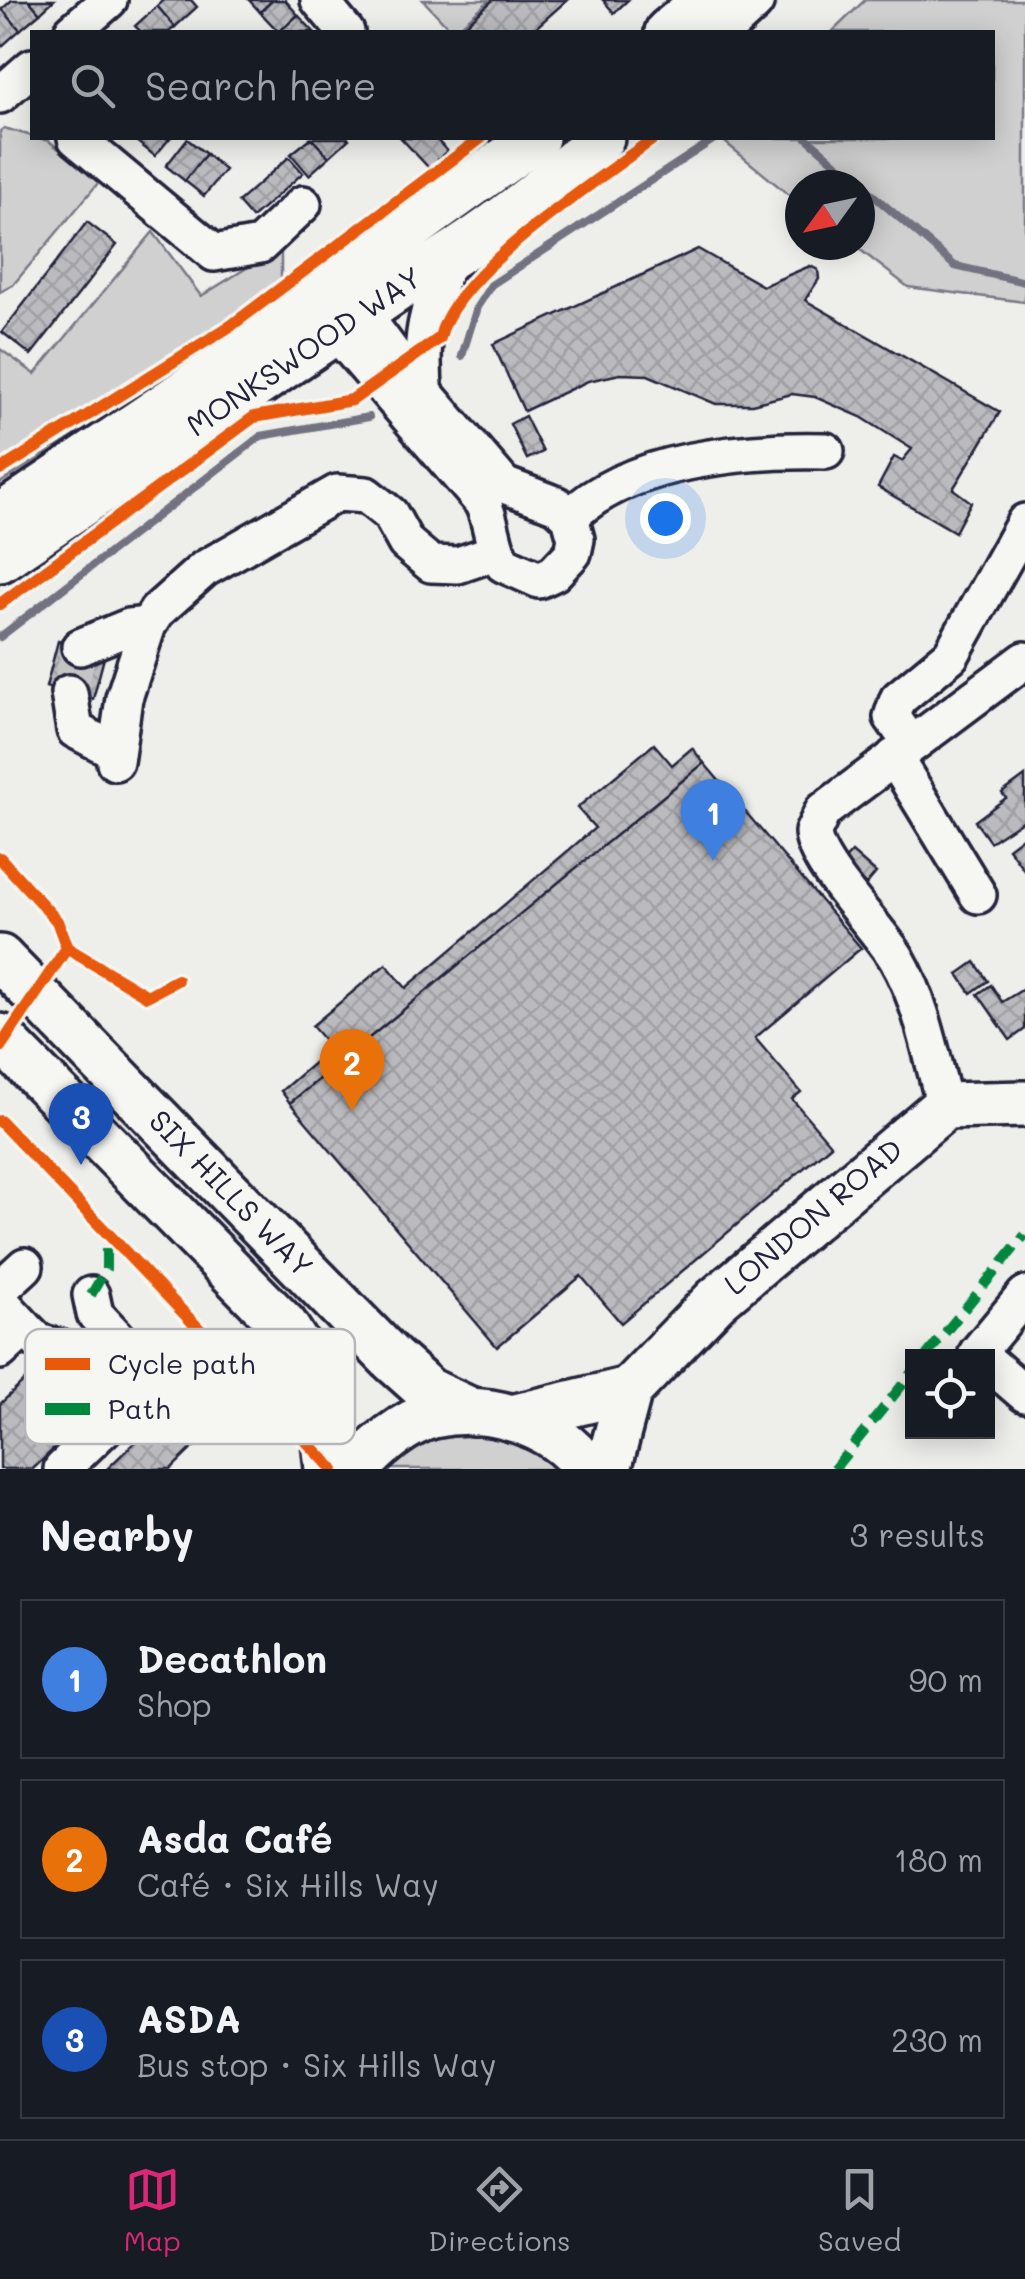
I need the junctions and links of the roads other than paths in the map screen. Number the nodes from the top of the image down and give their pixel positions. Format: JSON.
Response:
{"nodes":[{"id":1,"x":109,"y":0,"type":"edge"},
{"id":2,"x":319,"y":0,"type":"edge"},
{"id":3,"x":706,"y":0,"type":"edge"},
{"id":4,"x":751,"y":0,"type":"edge"},
{"id":5,"x":74,"y":30,"type":"edge"},
{"id":6,"x":344,"y":30,"type":"edge"},
{"id":7,"x":670,"y":30,"type":"edge"},
{"id":8,"x":718,"y":30,"type":"edge"},
{"id":9,"x":78,"y":140,"type":"edge"},
{"id":10,"x":534,"y":140,"type":"edge"},
{"id":11,"x":599,"y":140,"type":"edge"},
{"id":12,"x":303,"y":204,"type":"dead end"},
{"id":13,"x":451,"y":257,"type":"junction"},
{"id":14,"x":341,"y":312,"type":"junction"},
{"id":15,"x":426,"y":396,"type":"junction"},
{"id":16,"x":826,"y":451,"type":"dead end"},
{"id":17,"x":0,"y":518,"type":"edge"},
{"id":18,"x":570,"y":518,"type":"junction"},
{"id":19,"x":1025,"y":522,"type":"edge"},
{"id":20,"x":496,"y":552,"type":"junction"},
{"id":21,"x":0,"y":558,"type":"edge"},
{"id":22,"x":148,"y":625,"type":"junction"},
{"id":23,"x":80,"y":647,"type":"dead end"},
{"id":24,"x":1025,"y":660,"type":"edge"},
{"id":25,"x":69,"y":693,"type":"tunnel mouth"},
{"id":26,"x":911,"y":744,"type":"junction"},
{"id":27,"x":978,"y":895,"type":"dead end"},
{"id":28,"x":0,"y":958,"type":"edge"},
{"id":29,"x":0,"y":1037,"type":"edge"},
{"id":30,"x":1025,"y":1104,"type":"edge"},
{"id":31,"x":945,"y":1106,"type":"junction"},
{"id":32,"x":1025,"y":1296,"type":"edge"},
{"id":33,"x":0,"y":1301,"type":"edge"},
{"id":34,"x":74,"y":1329,"type":"edge"},
{"id":35,"x":114,"y":1329,"type":"edge"},
{"id":36,"x":286,"y":1329,"type":"edge"},
{"id":37,"x":12,"y":1340,"type":"edge"},
{"id":38,"x":988,"y":1349,"type":"edge"},
{"id":39,"x":995,"y":1368,"type":"edge"},
{"id":40,"x":629,"y":1390,"type":"junction"},
{"id":41,"x":1025,"y":1394,"type":"edge"},
{"id":42,"x":492,"y":1415,"type":"junction"},
{"id":43,"x":88,"y":1444,"type":"edge"},
{"id":44,"x":325,"y":1444,"type":"edge"},
{"id":45,"x":62,"y":1469,"type":"edge"},
{"id":46,"x":328,"y":1469,"type":"edge"},
{"id":47,"x":357,"y":1469,"type":"edge"},
{"id":48,"x":587,"y":1469,"type":"edge"},
{"id":49,"x":608,"y":1469,"type":"edge"}],
"edges":[{"from":1,"to":5,"type":"street"},
{"from":2,"to":6,"type":"street"},
{"from":3,"to":7,"type":"main road"},
{"from":4,"to":8,"type":"main road"},
{"from":9,"to":12,"type":"street"},
{"from":10,"to":14,"type":"main road","name":"MONKSWOOD WAY"},
{"from":11,"to":13,"type":"main road","name":"MONKSWOOD WAY"},
{"from":13,"to":14,"type":"main road","name":"MONKSWOOD WAY"},
{"from":13,"to":15,"type":"street"},
{"from":14,"to":15,"type":"street"},
{"from":14,"to":17,"type":"main road","name":"MONKSWOOD WAY"},
{"from":14,"to":20,"type":"street"},
{"from":14,"to":21,"type":"main road","name":"MONKSWOOD WAY"},
{"from":15,"to":18,"type":"street"},
{"from":16,"to":18,"type":"street"},
{"from":18,"to":20,"type":"street"},
{"from":19,"to":26,"type":"street"},
{"from":20,"to":22,"type":"street"},
{"from":22,"to":23,"type":"street"},
{"from":22,"to":25,"type":"street"},
{"from":24,"to":26,"type":"street"},
{"from":26,"to":27,"type":"street"},
{"from":26,"to":31,"type":"street"},
{"from":28,"to":42,"type":"main road","name":"SIX HILLS WAY"},
{"from":29,"to":36,"type":"main road","name":"SIX HILLS WAY"},
{"from":30,"to":31,"type":"main road"},
{"from":31,"to":40,"type":"main road","name":"LONDON ROAD"},
{"from":32,"to":38,"type":"street"},
{"from":33,"to":37,"type":"street"},
{"from":34,"to":35,"type":"street"},
{"from":39,"to":41,"type":"street"},
{"from":40,"to":42,"type":"main road"},
{"from":40,"to":49,"type":"main road","name":"LONDON ROAD"},
{"from":42,"to":47,"type":"main road"},
{"from":42,"to":48,"type":"main road","name":"SIX HILLS WAY"},
{"from":43,"to":45,"type":"street"},
{"from":44,"to":46,"type":"main road","name":"SIX HILLS WAY"}]}
